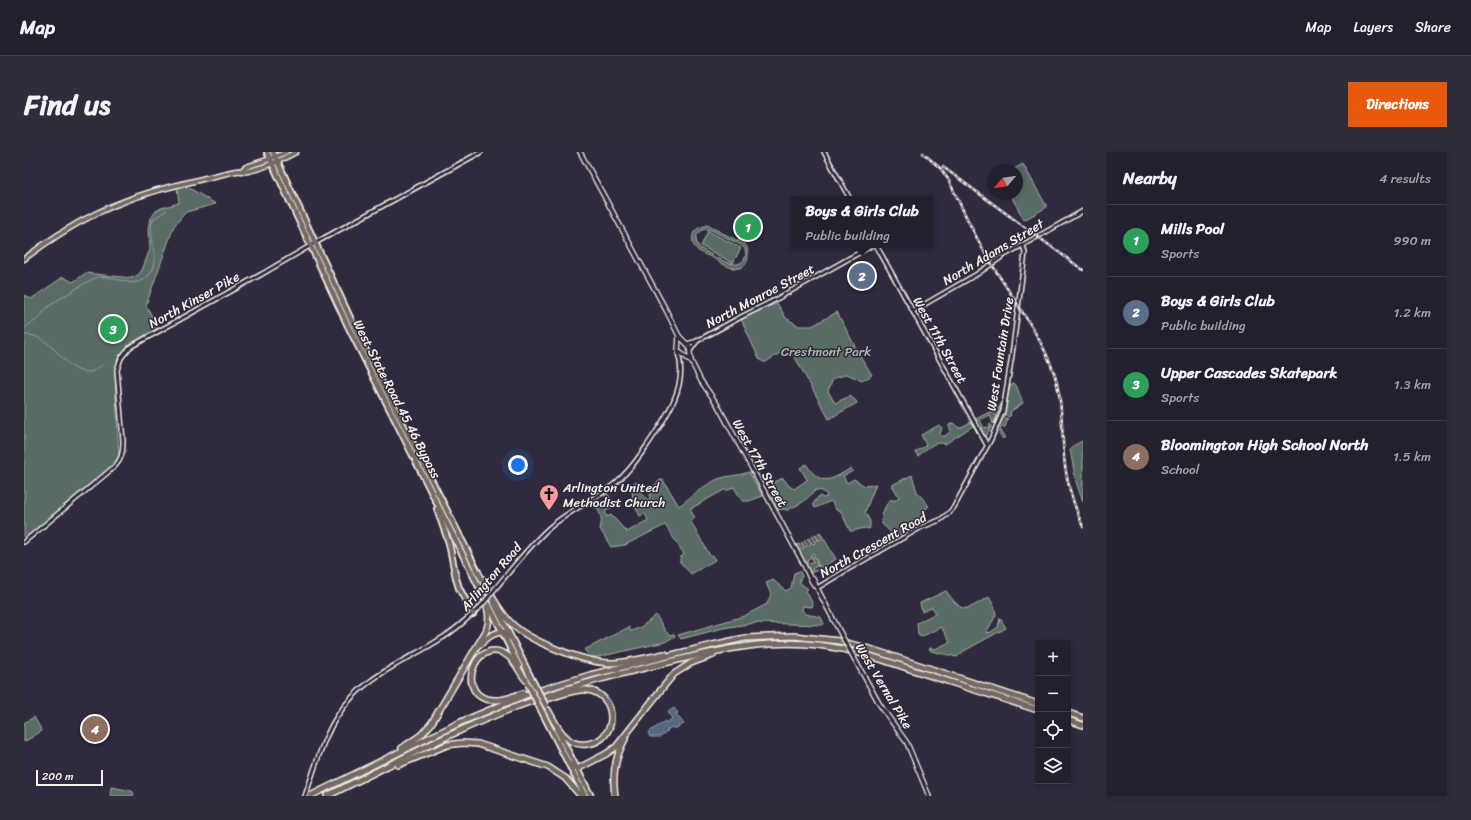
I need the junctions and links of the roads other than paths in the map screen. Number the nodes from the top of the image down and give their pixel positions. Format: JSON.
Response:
{"nodes":[{"id":1,"x":267,"y":152,"type":"edge"},
{"id":2,"x":273,"y":152,"type":"edge"},
{"id":3,"x":286,"y":152,"type":"edge"},
{"id":4,"x":296,"y":152,"type":"edge"},
{"id":5,"x":481,"y":152,"type":"edge"},
{"id":6,"x":580,"y":152,"type":"edge"},
{"id":7,"x":824,"y":152,"type":"edge"},
{"id":8,"x":274,"y":160,"type":"junction"},
{"id":9,"x":848,"y":196,"type":"edge"},
{"id":10,"x":1083,"y":211,"type":"edge"},
{"id":11,"x":313,"y":244,"type":"junction"},
{"id":12,"x":1023,"y":245,"type":"junction"},
{"id":13,"x":869,"y":248,"type":"edge"},
{"id":14,"x":876,"y":248,"type":"edge"},
{"id":15,"x":24,"y":258,"type":"edge"},
{"id":16,"x":913,"y":311,"type":"junction"},
{"id":17,"x":679,"y":336,"type":"junction"},
{"id":18,"x":697,"y":341,"type":"junction"},
{"id":19,"x":686,"y":344,"type":"junction"},
{"id":20,"x":679,"y":345,"type":"junction"},
{"id":21,"x":689,"y":351,"type":"junction"},
{"id":22,"x":678,"y":353,"type":"junction"},
{"id":23,"x":684,"y":355,"type":"junction"},
{"id":24,"x":366,"y":361,"type":"junction"},
{"id":25,"x":691,"y":361,"type":"junction"},
{"id":26,"x":682,"y":362,"type":"junction"},
{"id":27,"x":373,"y":365,"type":"junction"},
{"id":28,"x":987,"y":445,"type":"junction"},
{"id":29,"x":411,"y":452,"type":"junction"},
{"id":30,"x":419,"y":456,"type":"junction"},
{"id":31,"x":436,"y":502,"type":"junction"},
{"id":32,"x":940,"y":520,"type":"joint"},
{"id":33,"x":24,"y":542,"type":"edge"},
{"id":34,"x":476,"y":569,"type":"junction"},
{"id":35,"x":480,"y":588,"type":"junction"},
{"id":36,"x":817,"y":588,"type":"junction"},
{"id":37,"x":473,"y":614,"type":"junction"},
{"id":38,"x":502,"y":632,"type":"junction"},
{"id":39,"x":511,"y":638,"type":"junction"},
{"id":40,"x":754,"y":644,"type":"junction"},
{"id":41,"x":705,"y":647,"type":"junction"},
{"id":42,"x":470,"y":660,"type":"junction"},
{"id":43,"x":529,"y":682,"type":"junction"},
{"id":44,"x":567,"y":682,"type":"junction"},
{"id":45,"x":1035,"y":703,"type":"edge"},
{"id":46,"x":544,"y":708,"type":"junction"},
{"id":47,"x":1035,"y":709,"type":"edge"},
{"id":48,"x":508,"y":710,"type":"junction"},
{"id":49,"x":1071,"y":715,"type":"edge"},
{"id":50,"x":1083,"y":718,"type":"edge"},
{"id":51,"x":1071,"y":721,"type":"edge"},
{"id":52,"x":634,"y":724,"type":"junction"},
{"id":53,"x":1083,"y":725,"type":"edge"},
{"id":54,"x":569,"y":764,"type":"junction"},
{"id":55,"x":577,"y":768,"type":"junction"},
{"id":56,"x":362,"y":771,"type":"junction"},
{"id":57,"x":360,"y":780,"type":"junction"},
{"id":58,"x":309,"y":794,"type":"edge"},
{"id":59,"x":306,"y":796,"type":"edge"},
{"id":60,"x":327,"y":796,"type":"edge"},
{"id":61,"x":581,"y":796,"type":"edge"},
{"id":62,"x":585,"y":796,"type":"edge"},
{"id":63,"x":591,"y":796,"type":"edge"},
{"id":64,"x":615,"y":796,"type":"edge"},
{"id":65,"x":929,"y":796,"type":"edge"}],
"edges":[{"from":1,"to":8,"type":"highway"},
{"from":2,"to":8,"type":"highway"},
{"from":3,"to":8,"type":"main road"},
{"from":4,"to":8,"type":"main road"},
{"from":5,"to":11,"type":"street","name":"North Kinser Pike"},
{"from":6,"to":17,"type":"main road"},
{"from":7,"to":9,"type":"street"},
{"from":8,"to":11,"type":"highway","name":"West State Road 45 46 Bypass"},
{"from":8,"to":15,"type":"main road"},
{"from":10,"to":12,"type":"street","name":"North Adams Street"},
{"from":11,"to":24,"type":"highway","name":"West State Road 45 46 Bypass"},
{"from":11,"to":27,"type":"highway","name":"West State Road 45 46 Bypass"},
{"from":11,"to":33,"type":"street","name":"North Kinser Pike"},
{"from":12,"to":16,"type":"street","name":"North Adams Street"},
{"from":12,"to":28,"type":"street","name":"West Fountain Drive"},
{"from":13,"to":18,"type":"street","name":"North Monroe Street"},
{"from":14,"to":16,"type":"street","name":"West 11th Street"},
{"from":16,"to":28,"type":"street","name":"West 11th Street"},
{"from":17,"to":19,"type":"main road"},
{"from":17,"to":20,"type":"main road"},
{"from":18,"to":19,"type":"street","name":"North Monroe Street"},
{"from":18,"to":21,"type":"street","name":"North Monroe Street"},
{"from":19,"to":20,"type":"main road"},
{"from":19,"to":21,"type":"main road"},
{"from":20,"to":22,"type":"main road"},
{"from":21,"to":23,"type":"main road"},
{"from":21,"to":25,"type":"main road","name":"West 17th Street"},
{"from":22,"to":23,"type":"main road"},
{"from":22,"to":26,"type":"street","name":"Arlington Road"},
{"from":23,"to":25,"type":"main road","name":"West 17th Street"},
{"from":23,"to":26,"type":"street","name":"Arlington Road"},
{"from":24,"to":27,"type":"highway"},
{"from":24,"to":29,"type":"highway","name":"West State Road 45 46 Bypass"},
{"from":25,"to":36,"type":"main road","name":"West 17th Street"},
{"from":26,"to":37,"type":"street","name":"Arlington Road","bridge":true},
{"from":27,"to":30,"type":"highway","name":"West State Road 45 46 Bypass"},
{"from":28,"to":32,"type":"street","name":"West Fountain Drive"},
{"from":29,"to":30,"type":"highway"},
{"from":29,"to":31,"type":"highway","name":"West State Road 45 46 Bypass"},
{"from":30,"to":34,"type":"highway","name":"West State Road 45 46 Bypass"},
{"from":31,"to":35,"type":"highway","name":"West State Road 45 46 Bypass"},
{"from":31,"to":37,"type":"highway"},
{"from":32,"to":36,"type":"street","name":"North Crescent Road"},
{"from":34,"to":39,"type":"highway","name":"West State Road 45 46 Bypass"},
{"from":34,"to":41,"type":"highway"},
{"from":35,"to":38,"type":"highway","name":"West State Road 45 46 Bypass"},
{"from":35,"to":42,"type":"highway"},
{"from":36,"to":65,"type":"main road","name":"West Vernal Pike","bridge":true},
{"from":37,"to":58,"type":"street","name":"Arlington Road"},
{"from":38,"to":39,"type":"highway"},
{"from":38,"to":42,"type":"highway"},
{"from":38,"to":43,"type":"highway","name":"West State Road 45 46 Bypass"},
{"from":39,"to":43,"type":"highway","name":"West State Road 45 46 Bypass"},
{"from":40,"to":47,"type":"highway"},
{"from":40,"to":48,"type":"highway"},
{"from":40,"to":52,"type":"highway"},
{"from":41,"to":44,"type":"highway"},
{"from":41,"to":45,"type":"highway"},
{"from":42,"to":56,"type":"highway"},
{"from":43,"to":44,"type":"highway"},
{"from":43,"to":46,"type":"highway","bridge":true},
{"from":44,"to":56,"type":"highway"},
{"from":46,"to":48,"type":"highway"},
{"from":46,"to":54,"type":"highway"},
{"from":46,"to":55,"type":"highway"},
{"from":48,"to":57,"type":"highway"},
{"from":49,"to":50,"type":"highway"},
{"from":51,"to":53,"type":"highway"},
{"from":52,"to":55,"type":"highway"},
{"from":52,"to":64,"type":"highway"},
{"from":54,"to":55,"type":"highway"},
{"from":54,"to":62,"type":"highway"},
{"from":55,"to":63,"type":"highway"},
{"from":56,"to":58,"type":"highway"},
{"from":57,"to":60,"type":"highway"},
{"from":57,"to":61,"type":"highway"},
{"from":58,"to":59,"type":"street","name":"Arlington Road"}]}
